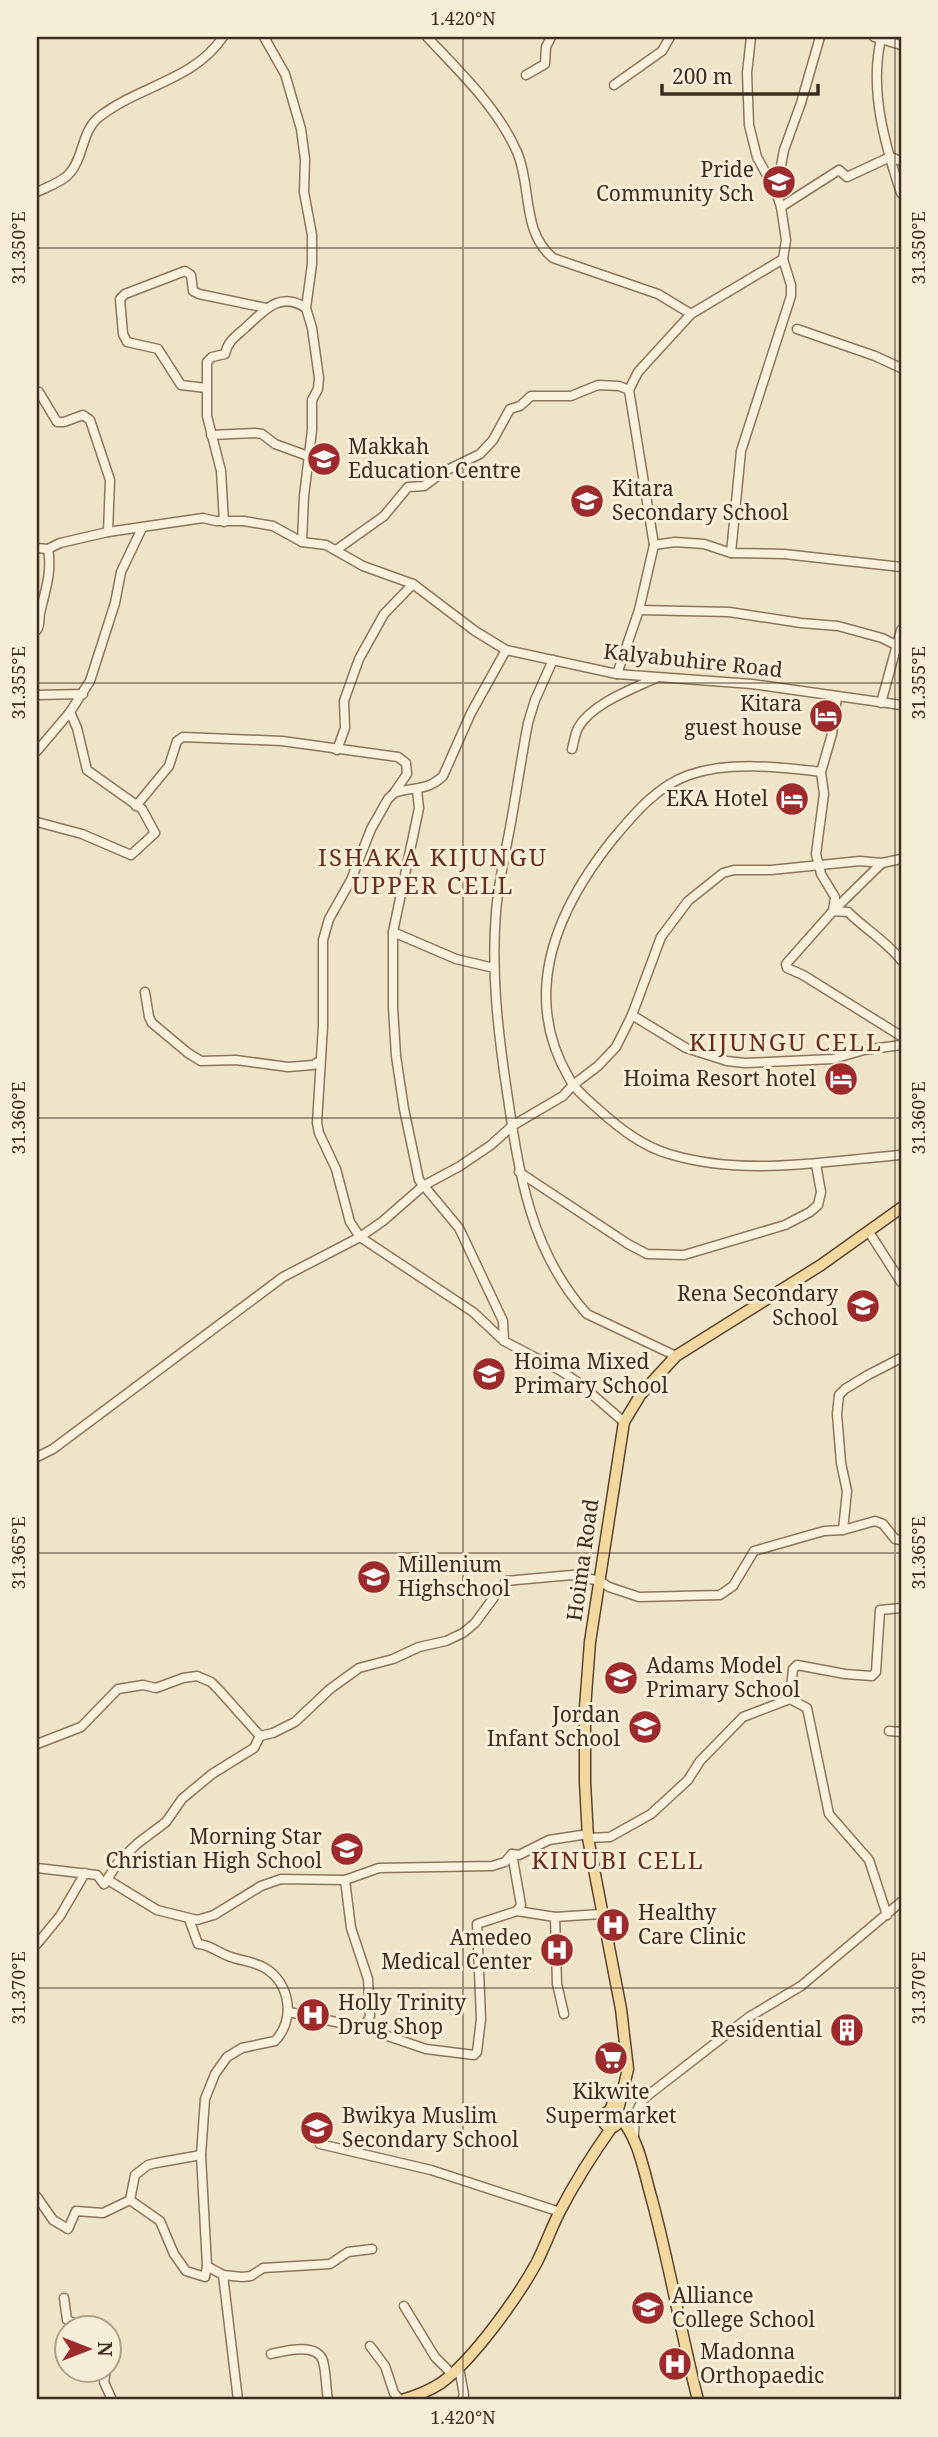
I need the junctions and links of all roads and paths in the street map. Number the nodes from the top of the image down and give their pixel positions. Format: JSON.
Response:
{"nodes":[{"id":1,"x":223,"y":37,"type":"edge"},
{"id":2,"x":264,"y":37,"type":"edge"},
{"id":3,"x":427,"y":37,"type":"edge"},
{"id":4,"x":551,"y":37,"type":"edge"},
{"id":5,"x":670,"y":37,"type":"edge"},
{"id":6,"x":751,"y":37,"type":"edge"},
{"id":7,"x":820,"y":37,"type":"edge"},
{"id":8,"x":878,"y":38,"type":"edge"},
{"id":9,"x":901,"y":45,"type":"edge"},
{"id":10,"x":526,"y":75,"type":"dead end"},
{"id":11,"x":614,"y":85,"type":"dead end"},
{"id":12,"x":890,"y":157,"type":"junction"},
{"id":13,"x":901,"y":161,"type":"edge"},
{"id":14,"x":37,"y":192,"type":"edge"},
{"id":15,"x":776,"y":192,"type":"junction"},
{"id":16,"x":901,"y":193,"type":"edge"},
{"id":17,"x":781,"y":207,"type":"junction"},
{"id":18,"x":783,"y":259,"type":"junction"},
{"id":19,"x":266,"y":308,"type":"junction"},
{"id":20,"x":306,"y":308,"type":"junction"},
{"id":21,"x":691,"y":314,"type":"junction"},
{"id":22,"x":797,"y":329,"type":"dead end"},
{"id":23,"x":901,"y":368,"type":"edge"},
{"id":24,"x":206,"y":388,"type":"junction"},
{"id":25,"x":629,"y":390,"type":"junction"},
{"id":26,"x":39,"y":392,"type":"dead end"},
{"id":27,"x":211,"y":435,"type":"junction"},
{"id":28,"x":308,"y":456,"type":"junction"},
{"id":29,"x":224,"y":522,"type":"junction"},
{"id":30,"x":142,"y":528,"type":"junction"},
{"id":31,"x":108,"y":532,"type":"junction"},
{"id":32,"x":302,"y":542,"type":"junction"},
{"id":33,"x":654,"y":545,"type":"junction"},
{"id":34,"x":37,"y":548,"type":"edge"},
{"id":35,"x":47,"y":549,"type":"junction"},
{"id":36,"x":336,"y":550,"type":"junction"},
{"id":37,"x":732,"y":553,"type":"junction"},
{"id":38,"x":901,"y":567,"type":"edge"},
{"id":39,"x":413,"y":584,"type":"junction"},
{"id":40,"x":639,"y":610,"type":"junction"},
{"id":41,"x":37,"y":630,"type":"edge"},
{"id":42,"x":901,"y":630,"type":"edge"},
{"id":43,"x":896,"y":645,"type":"junction"},
{"id":44,"x":506,"y":650,"type":"junction"},
{"id":45,"x":553,"y":660,"type":"junction"},
{"id":46,"x":617,"y":674,"type":"junction"},
{"id":47,"x":658,"y":677,"type":"junction"},
{"id":48,"x":83,"y":694,"type":"junction"},
{"id":49,"x":37,"y":695,"type":"edge"},
{"id":50,"x":837,"y":697,"type":"junction"},
{"id":51,"x":881,"y":703,"type":"junction"},
{"id":52,"x":901,"y":705,"type":"edge"},
{"id":53,"x":70,"y":712,"type":"junction"},
{"id":54,"x":572,"y":749,"type":"dead end"},
{"id":55,"x":337,"y":750,"type":"junction"},
{"id":56,"x":37,"y":751,"type":"edge"},
{"id":57,"x":821,"y":772,"type":"junction"},
{"id":58,"x":417,"y":790,"type":"junction"},
{"id":59,"x":394,"y":793,"type":"junction"},
{"id":60,"x":136,"y":806,"type":"junction"},
{"id":61,"x":37,"y":822,"type":"edge"},
{"id":62,"x":901,"y":859,"type":"edge"},
{"id":63,"x":882,"y":863,"type":"junction"},
{"id":64,"x":818,"y":867,"type":"junction"},
{"id":65,"x":833,"y":911,"type":"junction"},
{"id":66,"x":393,"y":932,"type":"junction"},
{"id":67,"x":901,"y":960,"type":"edge"},
{"id":68,"x":494,"y":968,"type":"junction"},
{"id":69,"x":145,"y":992,"type":"dead end"},
{"id":70,"x":632,"y":1015,"type":"junction"},
{"id":71,"x":901,"y":1036,"type":"edge"},
{"id":72,"x":901,"y":1045,"type":"edge"},
{"id":73,"x":316,"y":1063,"type":"junction"},
{"id":74,"x":573,"y":1085,"type":"junction"},
{"id":75,"x":512,"y":1126,"type":"junction"},
{"id":76,"x":901,"y":1154,"type":"edge"},
{"id":77,"x":816,"y":1164,"type":"junction"},
{"id":78,"x":519,"y":1172,"type":"junction"},
{"id":79,"x":423,"y":1186,"type":"junction"},
{"id":80,"x":901,"y":1208,"type":"edge"},
{"id":81,"x":869,"y":1232,"type":"junction"},
{"id":82,"x":360,"y":1237,"type":"junction"},
{"id":83,"x":901,"y":1282,"type":"edge"},
{"id":84,"x":504,"y":1341,"type":"junction"},
{"id":85,"x":676,"y":1356,"type":"junction"},
{"id":86,"x":901,"y":1359,"type":"edge"},
{"id":87,"x":624,"y":1422,"type":"junction"},
{"id":88,"x":37,"y":1457,"type":"edge"},
{"id":89,"x":843,"y":1530,"type":"junction"},
{"id":90,"x":901,"y":1540,"type":"edge"},
{"id":91,"x":600,"y":1581,"type":"junction"},
{"id":92,"x":901,"y":1608,"type":"edge"},
{"id":93,"x":790,"y":1699,"type":"junction"},
{"id":94,"x":889,"y":1731,"type":"dead end"},
{"id":95,"x":901,"y":1732,"type":"edge"},
{"id":96,"x":260,"y":1736,"type":"junction"},
{"id":97,"x":37,"y":1744,"type":"edge"},
{"id":98,"x":588,"y":1836,"type":"junction"},
{"id":99,"x":512,"y":1854,"type":"junction"},
{"id":100,"x":37,"y":1868,"type":"edge"},
{"id":101,"x":85,"y":1873,"type":"junction"},
{"id":102,"x":345,"y":1880,"type":"junction"},
{"id":103,"x":104,"y":1884,"type":"junction"},
{"id":104,"x":901,"y":1902,"type":"edge"},
{"id":105,"x":517,"y":1911,"type":"junction"},
{"id":106,"x":601,"y":1914,"type":"junction"},
{"id":107,"x":887,"y":1915,"type":"junction"},
{"id":108,"x":555,"y":1917,"type":"junction"},
{"id":109,"x":188,"y":1919,"type":"junction"},
{"id":110,"x":37,"y":1944,"type":"edge"},
{"id":111,"x":289,"y":2012,"type":"junction"},
{"id":112,"x":564,"y":2014,"type":"dead end"},
{"id":113,"x":364,"y":2028,"type":"junction"},
{"id":114,"x":615,"y":2114,"type":"junction"},
{"id":115,"x":610,"y":2126,"type":"junction"},
{"id":116,"x":633,"y":2135,"type":"junction"},
{"id":117,"x":320,"y":2144,"type":"dead end"},
{"id":118,"x":201,"y":2155,"type":"junction"},
{"id":119,"x":37,"y":2196,"type":"edge"},
{"id":120,"x":130,"y":2200,"type":"junction"},
{"id":121,"x":560,"y":2212,"type":"junction"},
{"id":122,"x":372,"y":2249,"type":"dead end"},
{"id":123,"x":207,"y":2266,"type":"junction"},
{"id":124,"x":223,"y":2275,"type":"junction"},
{"id":125,"x":64,"y":2298,"type":"dead end"},
{"id":126,"x":404,"y":2306,"type":"dead end"},
{"id":127,"x":66,"y":2314,"type":"edge"},
{"id":128,"x":370,"y":2346,"type":"dead end"},
{"id":129,"x":271,"y":2354,"type":"dead end"},
{"id":130,"x":455,"y":2371,"type":"junction"},
{"id":131,"x":105,"y":2384,"type":"edge"},
{"id":132,"x":462,"y":2399,"type":"edge"},
{"id":133,"x":112,"y":2400,"type":"edge"},
{"id":134,"x":238,"y":2400,"type":"edge"},
{"id":135,"x":328,"y":2400,"type":"edge"},
{"id":136,"x":401,"y":2400,"type":"edge"},
{"id":137,"x":698,"y":2400,"type":"edge"}],
"edges":[{"from":1,"to":14,"type":"street"},
{"from":2,"to":20,"type":"street"},
{"from":3,"to":21,"type":"street"},
{"from":4,"to":10,"type":"street"},
{"from":5,"to":11,"type":"street"},
{"from":6,"to":15,"type":"street"},
{"from":7,"to":15,"type":"street"},
{"from":8,"to":9,"type":"street"},
{"from":8,"to":12,"type":"street"},
{"from":12,"to":13,"type":"street"},
{"from":12,"to":16,"type":"street"},
{"from":12,"to":17,"type":"street"},
{"from":15,"to":17,"type":"street"},
{"from":17,"to":18,"type":"street"},
{"from":18,"to":21,"type":"street"},
{"from":18,"to":37,"type":"street"},
{"from":19,"to":20,"type":"street"},
{"from":19,"to":24,"type":"street"},
{"from":19,"to":24,"type":"street"},
{"from":20,"to":28,"type":"street"},
{"from":21,"to":25,"type":"street"},
{"from":22,"to":23,"type":"street"},
{"from":24,"to":27,"type":"street"},
{"from":25,"to":33,"type":"street"},
{"from":25,"to":36,"type":"street"},
{"from":26,"to":31,"type":"street"},
{"from":27,"to":28,"type":"street"},
{"from":27,"to":29,"type":"street"},
{"from":28,"to":32,"type":"street"},
{"from":29,"to":30,"type":"street","name":"Kalyabuhire Road"},
{"from":29,"to":32,"type":"street","name":"Kalyabuhire Road"},
{"from":30,"to":31,"type":"street","name":"Kalyabuhire Road"},
{"from":30,"to":48,"type":"street"},
{"from":31,"to":35,"type":"street","name":"Kalyabuhire Road"},
{"from":32,"to":36,"type":"street","name":"Kalyabuhire Road"},
{"from":33,"to":37,"type":"street"},
{"from":33,"to":40,"type":"street"},
{"from":34,"to":35,"type":"street"},
{"from":35,"to":41,"type":"street"},
{"from":36,"to":39,"type":"street","name":"Kalyabuhire Road"},
{"from":37,"to":38,"type":"street"},
{"from":39,"to":44,"type":"street","name":"Kalyabuhire Road"},
{"from":39,"to":55,"type":"street"},
{"from":40,"to":43,"type":"street"},
{"from":40,"to":46,"type":"street"},
{"from":42,"to":43,"type":"street"},
{"from":43,"to":51,"type":"street"},
{"from":44,"to":45,"type":"street","name":"Kalyabuhire Road"},
{"from":44,"to":58,"type":"street"},
{"from":45,"to":46,"type":"street","name":"Kalyabuhire Road"},
{"from":45,"to":68,"type":"street"},
{"from":46,"to":47,"type":"street","name":"Kalyabuhire Road"},
{"from":47,"to":50,"type":"street","name":"Kalyabuhire Road"},
{"from":47,"to":54,"type":"street"},
{"from":48,"to":49,"type":"street"},
{"from":48,"to":53,"type":"street"},
{"from":50,"to":51,"type":"street","name":"Kalyabuhire Road"},
{"from":50,"to":57,"type":"street"},
{"from":51,"to":52,"type":"street","name":"Kalyabuhire Road"},
{"from":53,"to":56,"type":"street"},
{"from":53,"to":60,"type":"street"},
{"from":55,"to":59,"type":"street"},
{"from":55,"to":60,"type":"street"},
{"from":57,"to":64,"type":"street"},
{"from":57,"to":74,"type":"street"},
{"from":58,"to":59,"type":"street"},
{"from":58,"to":66,"type":"street"},
{"from":59,"to":73,"type":"street"},
{"from":60,"to":61,"type":"street"},
{"from":62,"to":63,"type":"street"},
{"from":63,"to":64,"type":"street"},
{"from":63,"to":65,"type":"street"},
{"from":64,"to":65,"type":"street"},
{"from":64,"to":70,"type":"street"},
{"from":65,"to":67,"type":"street"},
{"from":65,"to":71,"type":"street"},
{"from":66,"to":68,"type":"street"},
{"from":66,"to":79,"type":"street"},
{"from":68,"to":75,"type":"street"},
{"from":69,"to":73,"type":"street"},
{"from":70,"to":72,"type":"street"},
{"from":70,"to":74,"type":"street"},
{"from":73,"to":82,"type":"street"},
{"from":74,"to":75,"type":"street"},
{"from":74,"to":77,"type":"street"},
{"from":75,"to":78,"type":"street"},
{"from":75,"to":79,"type":"street"},
{"from":76,"to":77,"type":"street"},
{"from":77,"to":78,"type":"street"},
{"from":78,"to":85,"type":"street"},
{"from":79,"to":82,"type":"street"},
{"from":79,"to":84,"type":"street"},
{"from":80,"to":81,"type":"main road","name":"Hoima Road"},
{"from":81,"to":83,"type":"street"},
{"from":81,"to":85,"type":"main road","name":"Hoima Road"},
{"from":82,"to":84,"type":"street"},
{"from":82,"to":88,"type":"street"},
{"from":84,"to":87,"type":"street"},
{"from":85,"to":87,"type":"main road","name":"Hoima Road"},
{"from":86,"to":89,"type":"street"},
{"from":87,"to":91,"type":"main road","name":"Hoima Road"},
{"from":89,"to":90,"type":"street"},
{"from":89,"to":91,"type":"street"},
{"from":91,"to":96,"type":"street"},
{"from":91,"to":98,"type":"main road","name":"Hoima Road"},
{"from":92,"to":93,"type":"street"},
{"from":93,"to":98,"type":"street"},
{"from":93,"to":107,"type":"street"},
{"from":94,"to":95,"type":"street"},
{"from":96,"to":97,"type":"street"},
{"from":96,"to":103,"type":"street"},
{"from":98,"to":99,"type":"street"},
{"from":98,"to":106,"type":"main road","name":"Hoima Road"},
{"from":99,"to":102,"type":"street"},
{"from":99,"to":105,"type":"street"},
{"from":100,"to":101,"type":"street"},
{"from":101,"to":103,"type":"street"},
{"from":101,"to":110,"type":"street"},
{"from":102,"to":109,"type":"street"},
{"from":102,"to":113,"type":"street"},
{"from":103,"to":109,"type":"street"},
{"from":104,"to":107,"type":"street"},
{"from":105,"to":108,"type":"street"},
{"from":105,"to":113,"type":"street"},
{"from":106,"to":108,"type":"street"},
{"from":106,"to":114,"type":"main road","name":"Hoima Road"},
{"from":107,"to":116,"type":"street"},
{"from":108,"to":112,"type":"street"},
{"from":109,"to":111,"type":"street"},
{"from":111,"to":113,"type":"street"},
{"from":111,"to":118,"type":"street"},
{"from":114,"to":115,"type":"main road","name":"Hoima Road"},
{"from":114,"to":116,"type":"main road"},
{"from":115,"to":116,"type":"main road"},
{"from":115,"to":121,"type":"main road","name":"Hoima Road"},
{"from":116,"to":137,"type":"main road"},
{"from":117,"to":121,"type":"street"},
{"from":118,"to":120,"type":"street"},
{"from":118,"to":123,"type":"street"},
{"from":119,"to":120,"type":"street"},
{"from":120,"to":123,"type":"street"},
{"from":121,"to":130,"type":"main road","name":"Hoima Road"},
{"from":122,"to":124,"type":"street"},
{"from":123,"to":124,"type":"street"},
{"from":124,"to":134,"type":"street"},
{"from":125,"to":127,"type":"street"},
{"from":126,"to":130,"type":"street"},
{"from":128,"to":136,"type":"street"},
{"from":129,"to":135,"type":"street"},
{"from":130,"to":132,"type":"street"},
{"from":130,"to":136,"type":"main road","name":"Hoima Road"},
{"from":131,"to":133,"type":"street"}]}
